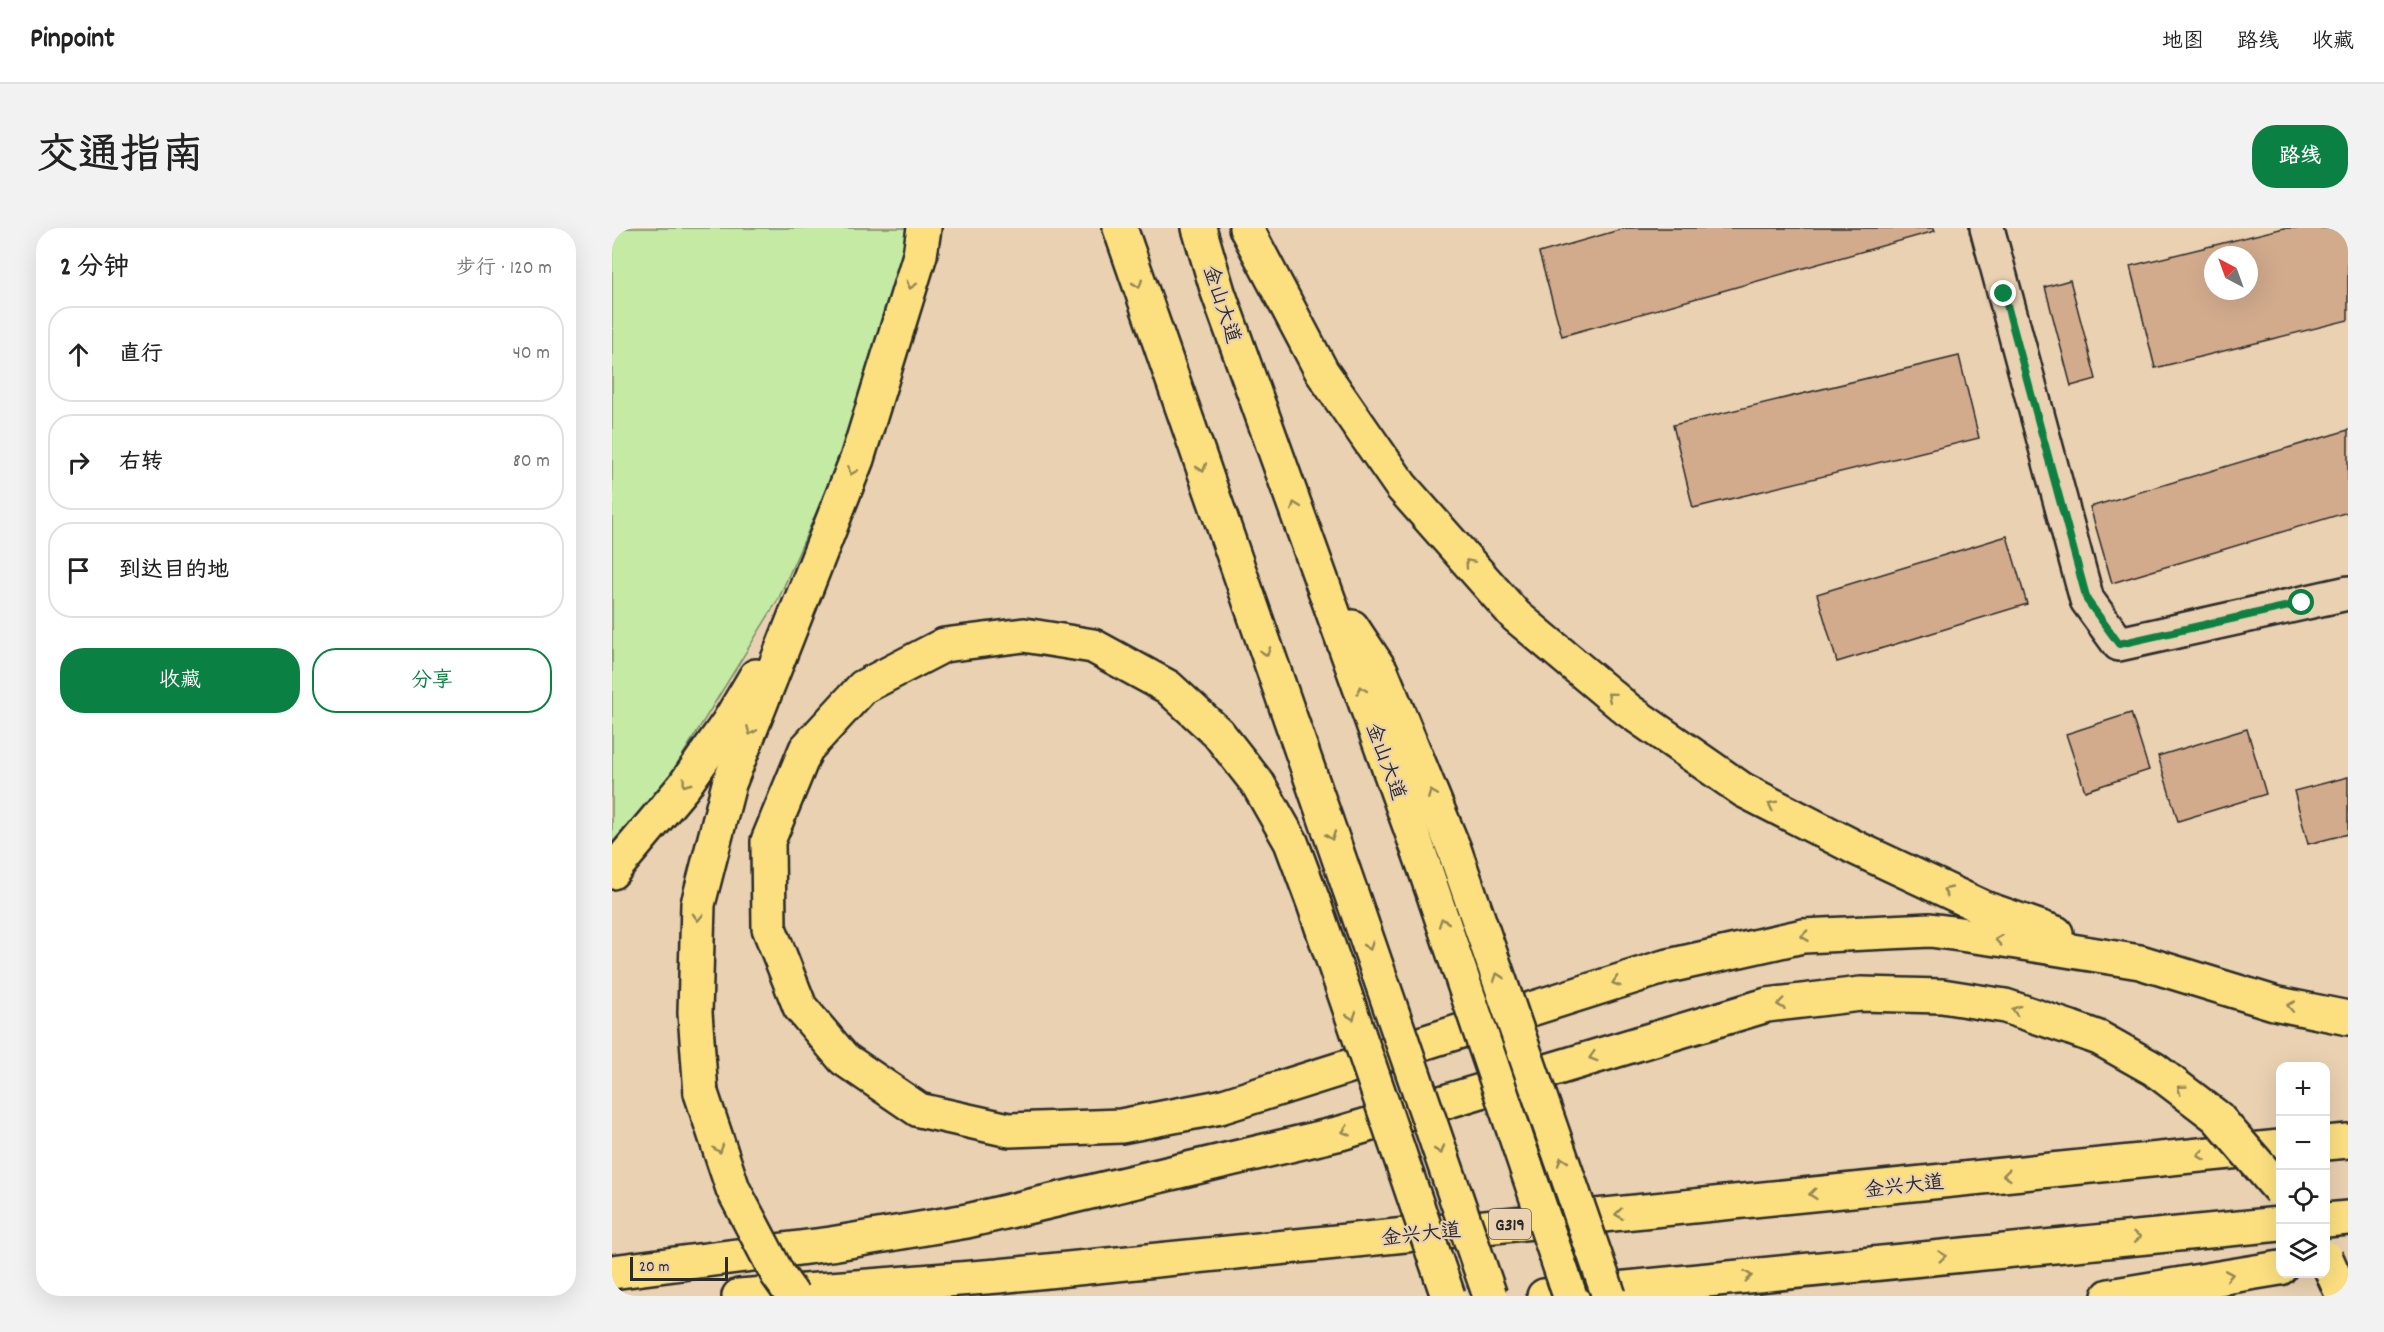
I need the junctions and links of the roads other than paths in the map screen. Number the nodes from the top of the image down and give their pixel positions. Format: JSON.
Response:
{"nodes":[{"id":1,"x":924,"y":228,"type":"edge"},
{"id":2,"x":1120,"y":228,"type":"edge"},
{"id":3,"x":1199,"y":228,"type":"edge"},
{"id":4,"x":1246,"y":228,"type":"edge"},
{"id":5,"x":1987,"y":228,"type":"edge"},
{"id":6,"x":1323,"y":583,"type":"junction"},
{"id":7,"x":2348,"y":593,"type":"edge"},
{"id":8,"x":796,"y":610,"type":"junction"},
{"id":9,"x":612,"y":872,"type":"edge"},
{"id":10,"x":2140,"y":962,"type":"junction"},
{"id":11,"x":2348,"y":1018,"type":"edge"},
{"id":12,"x":2348,"y":1141,"type":"edge"},
{"id":13,"x":2330,"y":1143,"type":"edge"},
{"id":14,"x":2276,"y":1147,"type":"edge"},
{"id":15,"x":2276,"y":1185,"type":"edge"},
{"id":16,"x":2348,"y":1218,"type":"edge"},
{"id":17,"x":2330,"y":1220,"type":"edge"},
{"id":18,"x":2276,"y":1224,"type":"edge"},
{"id":19,"x":2330,"y":1260,"type":"edge"},
{"id":20,"x":2348,"y":1260,"type":"edge"},
{"id":21,"x":2276,"y":1269,"type":"edge"},
{"id":22,"x":2330,"y":1270,"type":"edge"},
{"id":23,"x":612,"y":1272,"type":"edge"},
{"id":24,"x":740,"y":1296,"type":"edge"},
{"id":25,"x":793,"y":1296,"type":"edge"},
{"id":26,"x":1449,"y":1296,"type":"edge"},
{"id":27,"x":1490,"y":1296,"type":"edge"},
{"id":28,"x":1544,"y":1296,"type":"edge"},
{"id":29,"x":1570,"y":1296,"type":"edge"},
{"id":30,"x":1609,"y":1296,"type":"edge"},
{"id":31,"x":2109,"y":1296,"type":"edge"},
{"id":32,"x":2343,"y":1296,"type":"edge"}],
"edges":[{"from":1,"to":8,"type":"highway","one_way":true},
{"from":2,"to":27,"type":"highway","one_way":true,"bridge":true},
{"from":6,"to":3,"type":"highway","name":"金山大道","one_way":true},
{"from":10,"to":4,"type":"highway","one_way":true},
{"from":5,"to":7,"type":"lane"},
{"from":29,"to":6,"type":"highway","name":"金山大道","one_way":true,"bridge":true},
{"from":30,"to":6,"type":"highway","one_way":true,"bridge":true},
{"from":8,"to":9,"type":"highway","one_way":true},
{"from":8,"to":25,"type":"highway","one_way":true,"bridge":true},
{"from":11,"to":10,"type":"highway","one_way":true},
{"from":10,"to":26,"type":"highway","one_way":true,"bridge":true},
{"from":12,"to":13,"type":"highway"},
{"from":14,"to":24,"type":"highway","name":"金兴大道","number":"G319","one_way":true},
{"from":15,"to":23,"type":"highway","one_way":true,"bridge":true},
{"from":16,"to":17,"type":"highway"},
{"from":28,"to":18,"type":"highway","one_way":true},
{"from":19,"to":20,"type":"highway"},
{"from":31,"to":21,"type":"highway","one_way":true},
{"from":22,"to":32,"type":"highway","bridge":true}]}
